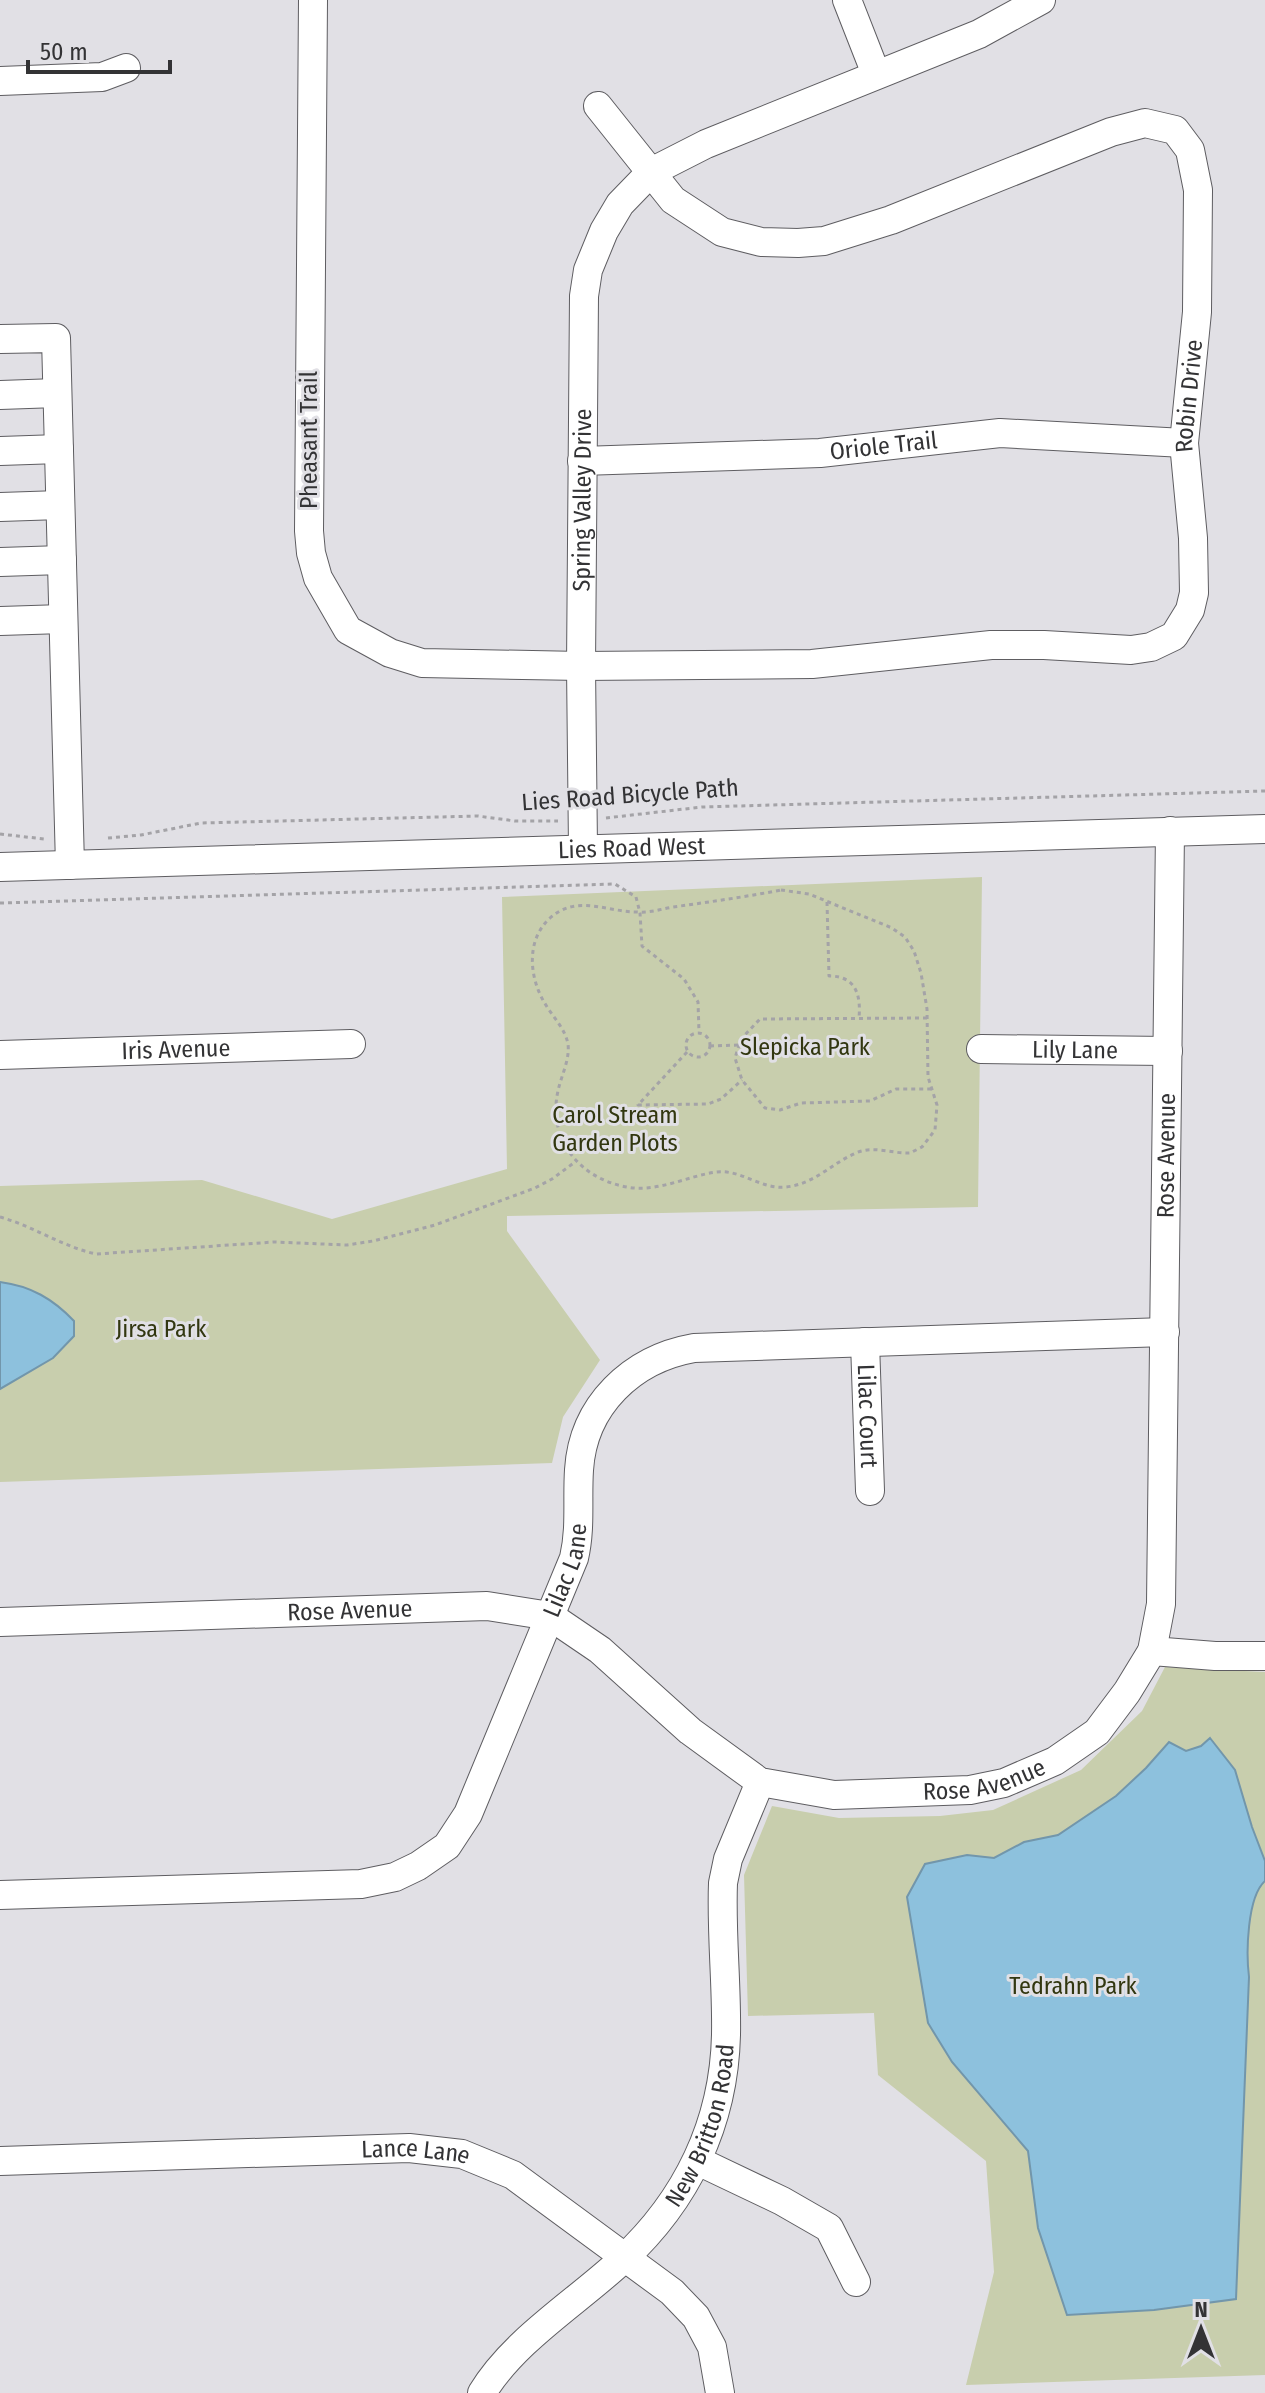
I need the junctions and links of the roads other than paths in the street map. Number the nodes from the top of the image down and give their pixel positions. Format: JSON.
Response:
{"nodes":[{"id":1,"x":313,"y":0,"type":"edge"},
{"id":2,"x":847,"y":0,"type":"edge"},
{"id":3,"x":1041,"y":0,"type":"edge"},
{"id":4,"x":114,"y":72,"type":"dead end"},
{"id":5,"x":876,"y":74,"type":"junction"},
{"id":6,"x":0,"y":81,"type":"edge"},
{"id":7,"x":598,"y":106,"type":"dead end"},
{"id":8,"x":651,"y":172,"type":"junction"},
{"id":9,"x":0,"y":339,"type":"edge"},
{"id":10,"x":57,"y":393,"type":"junction"},
{"id":11,"x":0,"y":395,"type":"edge"},
{"id":12,"x":1184,"y":443,"type":"junction"},
{"id":13,"x":59,"y":449,"type":"junction"},
{"id":14,"x":0,"y":451,"type":"edge"},
{"id":15,"x":582,"y":461,"type":"junction"},
{"id":16,"x":60,"y":505,"type":"junction"},
{"id":17,"x":0,"y":507,"type":"edge"},
{"id":18,"x":62,"y":560,"type":"junction"},
{"id":19,"x":0,"y":562,"type":"edge"},
{"id":20,"x":63,"y":619,"type":"junction"},
{"id":21,"x":0,"y":621,"type":"edge"},
{"id":22,"x":581,"y":666,"type":"junction"},
{"id":23,"x":1265,"y":829,"type":"edge"},
{"id":24,"x":1170,"y":831,"type":"junction"},
{"id":25,"x":582,"y":834,"type":"junction"},
{"id":26,"x":70,"y":852,"type":"junction"},
{"id":27,"x":0,"y":867,"type":"edge"},
{"id":28,"x":351,"y":1044,"type":"dead end"},
{"id":29,"x":981,"y":1049,"type":"dead end"},
{"id":30,"x":1168,"y":1051,"type":"junction"},
{"id":31,"x":0,"y":1055,"type":"edge"},
{"id":32,"x":1165,"y":1332,"type":"junction"},
{"id":33,"x":865,"y":1342,"type":"junction"},
{"id":34,"x":870,"y":1491,"type":"dead end"},
{"id":35,"x":550,"y":1616,"type":"junction"},
{"id":36,"x":0,"y":1622,"type":"edge"},
{"id":37,"x":1152,"y":1651,"type":"junction"},
{"id":38,"x":1265,"y":1656,"type":"edge"},
{"id":39,"x":760,"y":1782,"type":"junction"},
{"id":40,"x":0,"y":1895,"type":"edge"},
{"id":41,"x":0,"y":2161,"type":"edge"},
{"id":42,"x":698,"y":2161,"type":"junction"},
{"id":43,"x":624,"y":2258,"type":"junction"},
{"id":44,"x":856,"y":2282,"type":"dead end"},
{"id":45,"x":482,"y":2393,"type":"edge"},
{"id":46,"x":720,"y":2393,"type":"edge"}],
"edges":[{"from":1,"to":22,"type":"street","name":"Pheasant Trail"},
{"from":2,"to":5,"type":"street"},
{"from":3,"to":5,"type":"street","name":"Spring Valley Drive"},
{"from":4,"to":6,"type":"street"},
{"from":5,"to":8,"type":"street","name":"Spring Valley Drive"},
{"from":7,"to":8,"type":"street"},
{"from":8,"to":12,"type":"street","name":"Robin Drive"},
{"from":8,"to":15,"type":"street","name":"Spring Valley Drive"},
{"from":9,"to":10,"type":"street"},
{"from":10,"to":11,"type":"street"},
{"from":10,"to":13,"type":"street"},
{"from":12,"to":15,"type":"street","name":"Oriole Trail"},
{"from":12,"to":22,"type":"street","name":"Robin Drive"},
{"from":13,"to":14,"type":"street"},
{"from":13,"to":16,"type":"street"},
{"from":15,"to":22,"type":"street","name":"Spring Valley Drive"},
{"from":16,"to":17,"type":"street"},
{"from":16,"to":18,"type":"street"},
{"from":18,"to":19,"type":"street"},
{"from":18,"to":20,"type":"street"},
{"from":20,"to":21,"type":"street"},
{"from":20,"to":26,"type":"street"},
{"from":22,"to":25,"type":"street","name":"Spring Valley Drive"},
{"from":23,"to":24,"type":"street","name":"Lies Road West"},
{"from":24,"to":25,"type":"street","name":"Lies Road West"},
{"from":24,"to":30,"type":"street","name":"Rose Avenue"},
{"from":25,"to":26,"type":"street","name":"Lies Road West"},
{"from":26,"to":27,"type":"street","name":"Lies Road West"},
{"from":28,"to":31,"type":"street","name":"Iris Avenue"},
{"from":29,"to":30,"type":"street","name":"Lily Lane"},
{"from":30,"to":32,"type":"street","name":"Rose Avenue"},
{"from":32,"to":33,"type":"street","name":"Lilac Lane"},
{"from":32,"to":37,"type":"street","name":"Rose Avenue"},
{"from":33,"to":34,"type":"street","name":"Lilac Court"},
{"from":33,"to":35,"type":"street","name":"Lilac Lane"},
{"from":35,"to":36,"type":"street","name":"Rose Avenue"},
{"from":35,"to":39,"type":"street","name":"Rose Avenue"},
{"from":35,"to":40,"type":"street","name":"Lilac Lane"},
{"from":37,"to":38,"type":"street"},
{"from":37,"to":39,"type":"street","name":"Rose Avenue"},
{"from":39,"to":42,"type":"street","name":"New Britton Road"},
{"from":41,"to":43,"type":"street","name":"Lance Lane"},
{"from":42,"to":43,"type":"street","name":"New Britton Road"},
{"from":42,"to":44,"type":"street"},
{"from":43,"to":45,"type":"street","name":"New Britton Road"},
{"from":43,"to":46,"type":"street","name":"Lance Lane"}]}
